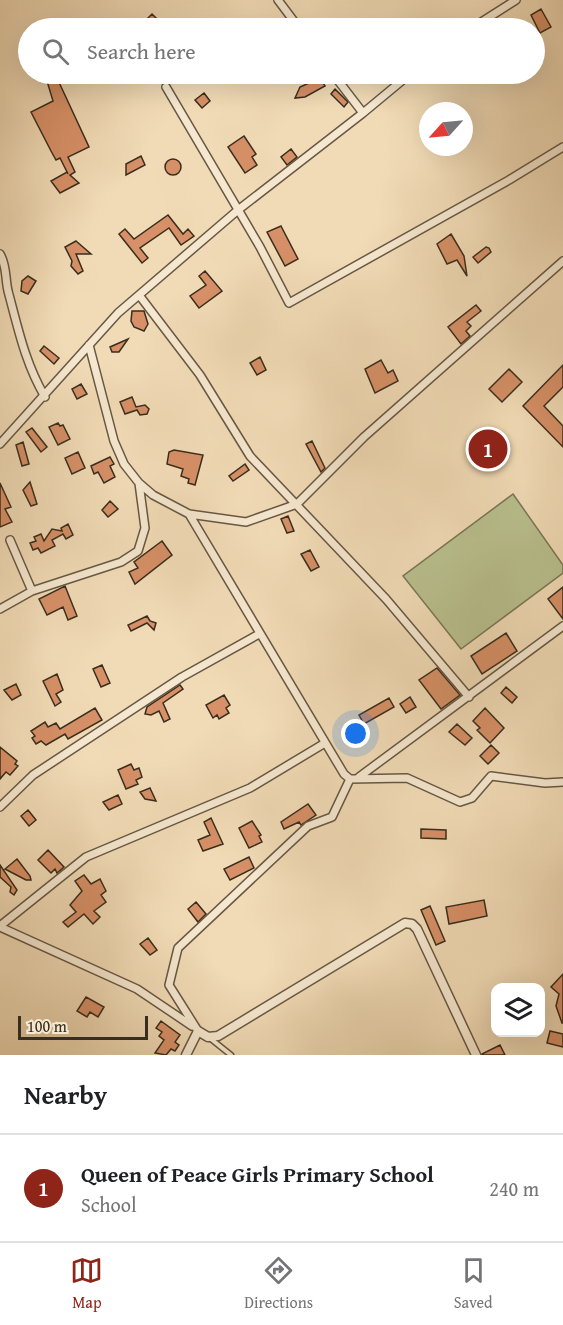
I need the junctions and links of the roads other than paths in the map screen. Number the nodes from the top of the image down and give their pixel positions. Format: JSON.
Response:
{"nodes":[{"id":1,"x":278,"y":0,"type":"edge"},
{"id":2,"x":516,"y":0,"type":"edge"},
{"id":3,"x":292,"y":18,"type":"edge"},
{"id":4,"x":488,"y":18,"type":"edge"},
{"id":5,"x":340,"y":84,"type":"edge"},
{"id":6,"x":398,"y":84,"type":"edge"},
{"id":7,"x":166,"y":87,"type":"dead end"},
{"id":8,"x":363,"y":114,"type":"junction"},
{"id":9,"x":563,"y":147,"type":"edge"},
{"id":10,"x":238,"y":210,"type":"junction"},
{"id":11,"x":0,"y":254,"type":"edge"},
{"id":12,"x":563,"y":261,"type":"edge"},
{"id":13,"x":139,"y":295,"type":"junction"},
{"id":14,"x":89,"y":345,"type":"junction"},
{"id":15,"x":45,"y":397,"type":"junction"},
{"id":16,"x":0,"y":444,"type":"edge"},
{"id":17,"x":139,"y":483,"type":"junction"},
{"id":18,"x":297,"y":504,"type":"junction"},
{"id":19,"x":189,"y":514,"type":"junction"},
{"id":20,"x":10,"y":540,"type":"dead end"},
{"id":21,"x":32,"y":591,"type":"junction"},
{"id":22,"x":0,"y":609,"type":"edge"},
{"id":23,"x":563,"y":626,"type":"edge"},
{"id":24,"x":259,"y":634,"type":"junction"},
{"id":25,"x":469,"y":697,"type":"junction"},
{"id":26,"x":325,"y":743,"type":"junction"},
{"id":27,"x":353,"y":778,"type":"junction"},
{"id":28,"x":563,"y":782,"type":"edge"},
{"id":29,"x":0,"y":807,"type":"edge"},
{"id":30,"x":0,"y":927,"type":"edge"},
{"id":31,"x":198,"y":1031,"type":"junction"},
{"id":32,"x":208,"y":1037,"type":"junction"},
{"id":33,"x":186,"y":1055,"type":"edge"},
{"id":34,"x":231,"y":1055,"type":"edge"},
{"id":35,"x":476,"y":1055,"type":"edge"}],
"edges":[{"from":1,"to":3,"type":"street"},
{"from":2,"to":4,"type":"street"},
{"from":5,"to":8,"type":"street"},
{"from":6,"to":8,"type":"street"},
{"from":7,"to":10,"type":"street"},
{"from":8,"to":10,"type":"street"},
{"from":9,"to":10,"type":"street"},
{"from":10,"to":13,"type":"street"},
{"from":11,"to":15,"type":"street"},
{"from":12,"to":18,"type":"street"},
{"from":13,"to":14,"type":"street"},
{"from":13,"to":18,"type":"street"},
{"from":14,"to":15,"type":"street"},
{"from":14,"to":17,"type":"street"},
{"from":15,"to":16,"type":"street"},
{"from":17,"to":19,"type":"street"},
{"from":17,"to":21,"type":"street"},
{"from":18,"to":19,"type":"street"},
{"from":18,"to":25,"type":"street"},
{"from":19,"to":24,"type":"street"},
{"from":20,"to":21,"type":"street"},
{"from":21,"to":22,"type":"street"},
{"from":23,"to":25,"type":"street"},
{"from":24,"to":26,"type":"street"},
{"from":24,"to":29,"type":"street"},
{"from":25,"to":27,"type":"street"},
{"from":26,"to":27,"type":"street"},
{"from":26,"to":30,"type":"street"},
{"from":27,"to":28,"type":"street"},
{"from":27,"to":31,"type":"street"},
{"from":30,"to":31,"type":"street"},
{"from":31,"to":32,"type":"street"},
{"from":31,"to":33,"type":"street"},
{"from":32,"to":34,"type":"lane"},
{"from":32,"to":35,"type":"street"}]}
